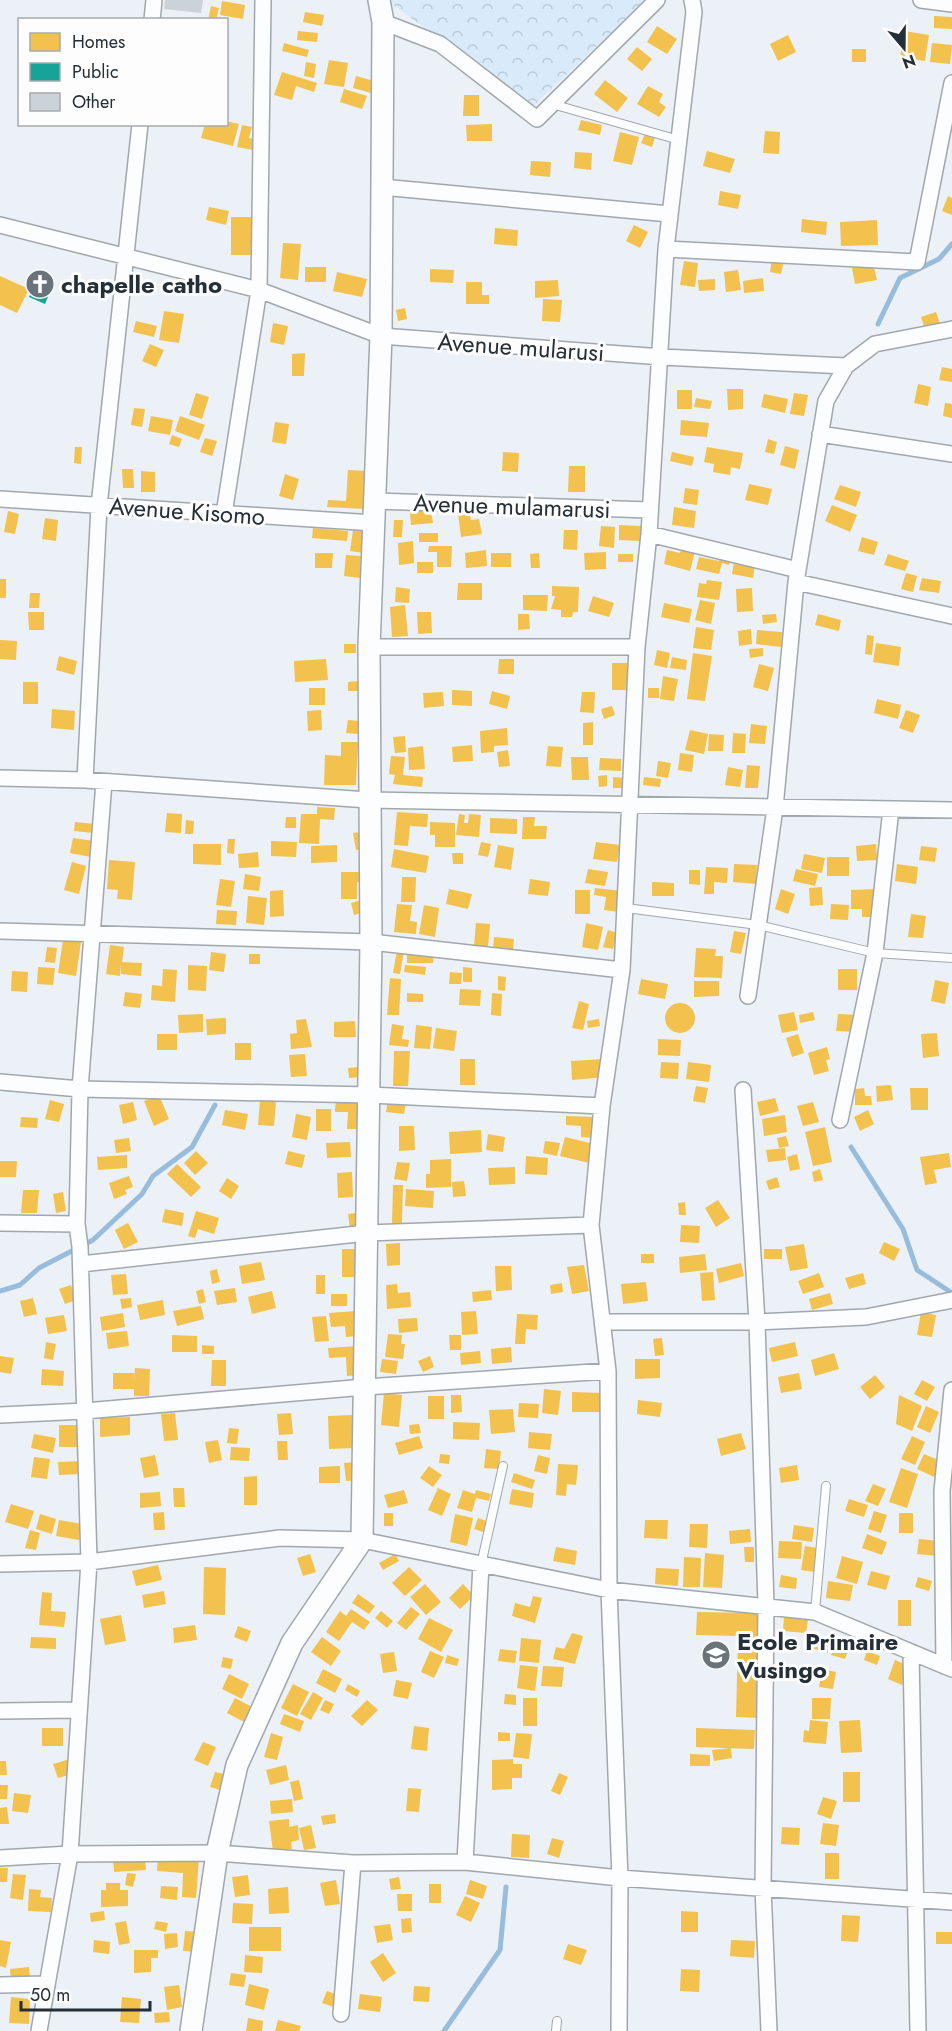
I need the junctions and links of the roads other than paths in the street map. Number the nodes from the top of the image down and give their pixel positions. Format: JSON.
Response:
{"nodes":[{"id":1,"x":154,"y":0,"type":"edge"},
{"id":2,"x":263,"y":0,"type":"edge"},
{"id":3,"x":379,"y":0,"type":"edge"},
{"id":4,"x":657,"y":0,"type":"edge"},
{"id":5,"x":692,"y":0,"type":"edge"},
{"id":6,"x":921,"y":0,"type":"edge"},
{"id":7,"x":952,"y":4,"type":"edge"},
{"id":8,"x":152,"y":18,"type":"edge"},
{"id":9,"x":383,"y":22,"type":"junction"},
{"id":10,"x":952,"y":83,"type":"edge"},
{"id":11,"x":552,"y":104,"type":"junction"},
{"id":12,"x":140,"y":126,"type":"edge"},
{"id":13,"x":679,"y":140,"type":"junction"},
{"id":14,"x":382,"y":187,"type":"junction"},
{"id":15,"x":669,"y":214,"type":"junction"},
{"id":16,"x":0,"y":225,"type":"edge"},
{"id":17,"x":666,"y":249,"type":"junction"},
{"id":18,"x":124,"y":256,"type":"junction"},
{"id":19,"x":260,"y":290,"type":"junction"},
{"id":20,"x":952,"y":329,"type":"edge"},
{"id":21,"x":381,"y":336,"type":"junction"},
{"id":22,"x":662,"y":357,"type":"junction"},
{"id":23,"x":846,"y":366,"type":"junction"},
{"id":24,"x":820,"y":434,"type":"junction"},
{"id":25,"x":952,"y":454,"type":"edge"},
{"id":26,"x":0,"y":499,"type":"edge"},
{"id":27,"x":375,"y":501,"type":"junction"},
{"id":28,"x":99,"y":506,"type":"junction"},
{"id":29,"x":649,"y":510,"type":"junction"},
{"id":30,"x":224,"y":514,"type":"junction"},
{"id":31,"x":374,"y":523,"type":"junction"},
{"id":32,"x":649,"y":534,"type":"junction"},
{"id":33,"x":797,"y":576,"type":"junction"},
{"id":34,"x":952,"y":616,"type":"edge"},
{"id":35,"x":369,"y":647,"type":"junction"},
{"id":36,"x":637,"y":647,"type":"junction"},
{"id":37,"x":0,"y":778,"type":"edge"},
{"id":38,"x":85,"y":780,"type":"junction"},
{"id":39,"x":104,"y":782,"type":"junction"},
{"id":40,"x":368,"y":800,"type":"junction"},
{"id":41,"x":632,"y":805,"type":"junction"},
{"id":42,"x":775,"y":808,"type":"junction"},
{"id":43,"x":891,"y":809,"type":"junction"},
{"id":44,"x":952,"y":810,"type":"edge"},
{"id":45,"x":627,"y":908,"type":"junction"},
{"id":46,"x":758,"y":925,"type":"junction"},
{"id":47,"x":0,"y":930,"type":"edge"},
{"id":48,"x":92,"y":935,"type":"junction"},
{"id":49,"x":371,"y":942,"type":"junction"},
{"id":50,"x":875,"y":953,"type":"junction"},
{"id":51,"x":952,"y":958,"type":"edge"},
{"id":52,"x":622,"y":970,"type":"junction"},
{"id":53,"x":748,"y":996,"type":"dead end"},
{"id":54,"x":0,"y":1083,"type":"edge"},
{"id":55,"x":80,"y":1089,"type":"junction"},
{"id":56,"x":743,"y":1090,"type":"dead end"},
{"id":57,"x":370,"y":1095,"type":"junction"},
{"id":58,"x":602,"y":1107,"type":"junction"},
{"id":59,"x":840,"y":1120,"type":"dead end"},
{"id":60,"x":0,"y":1223,"type":"edge"},
{"id":61,"x":77,"y":1224,"type":"junction"},
{"id":62,"x":591,"y":1224,"type":"junction"},
{"id":63,"x":367,"y":1233,"type":"junction"},
{"id":64,"x":81,"y":1264,"type":"junction"},
{"id":65,"x":952,"y":1300,"type":"edge"},
{"id":66,"x":603,"y":1322,"type":"junction"},
{"id":67,"x":757,"y":1322,"type":"junction"},
{"id":68,"x":608,"y":1371,"type":"junction"},
{"id":69,"x":365,"y":1387,"type":"junction"},
{"id":70,"x":952,"y":1390,"type":"edge"},
{"id":71,"x":85,"y":1411,"type":"junction"},
{"id":72,"x":0,"y":1415,"type":"edge"},
{"id":73,"x":503,"y":1466,"type":"dead end"},
{"id":74,"x":826,"y":1486,"type":"dead end"},
{"id":75,"x":362,"y":1540,"type":"junction"},
{"id":76,"x":88,"y":1562,"type":"junction"},
{"id":77,"x":0,"y":1564,"type":"edge"},
{"id":78,"x":481,"y":1565,"type":"junction"},
{"id":79,"x":609,"y":1590,"type":"junction"},
{"id":80,"x":765,"y":1605,"type":"junction"},
{"id":81,"x":815,"y":1612,"type":"junction"},
{"id":82,"x":911,"y":1652,"type":"junction"},
{"id":83,"x":948,"y":1667,"type":"edge"},
{"id":84,"x":78,"y":1710,"type":"junction"},
{"id":85,"x":0,"y":1711,"type":"edge"},
{"id":86,"x":217,"y":1853,"type":"junction"},
{"id":87,"x":70,"y":1854,"type":"junction"},
{"id":88,"x":0,"y":1858,"type":"edge"},
{"id":89,"x":465,"y":1862,"type":"junction"},
{"id":90,"x":352,"y":1863,"type":"junction"},
{"id":91,"x":620,"y":1878,"type":"junction"},
{"id":92,"x":763,"y":1888,"type":"junction"},
{"id":93,"x":918,"y":1900,"type":"junction"},
{"id":94,"x":952,"y":1902,"type":"edge"},
{"id":95,"x":46,"y":1984,"type":"junction"},
{"id":96,"x":0,"y":1985,"type":"edge"},
{"id":97,"x":341,"y":2014,"type":"dead end"},
{"id":98,"x":557,"y":2021,"type":"dead end"},
{"id":99,"x":39,"y":2031,"type":"edge"},
{"id":100,"x":191,"y":2031,"type":"edge"},
{"id":101,"x":556,"y":2031,"type":"edge"},
{"id":102,"x":619,"y":2031,"type":"edge"},
{"id":103,"x":769,"y":2031,"type":"edge"},
{"id":104,"x":918,"y":2031,"type":"edge"}],
"edges":[{"from":1,"to":8,"type":"street"},
{"from":2,"to":19,"type":"street"},
{"from":3,"to":9,"type":"street"},
{"from":4,"to":11,"type":"street"},
{"from":5,"to":13,"type":"street"},
{"from":6,"to":7,"type":"street"},
{"from":9,"to":11,"type":"street"},
{"from":9,"to":14,"type":"street"},
{"from":10,"to":17,"type":"street"},
{"from":11,"to":13,"type":"lane"},
{"from":12,"to":18,"type":"street"},
{"from":13,"to":15,"type":"street"},
{"from":14,"to":15,"type":"street"},
{"from":14,"to":21,"type":"street"},
{"from":15,"to":17,"type":"street"},
{"from":16,"to":18,"type":"street","name":"Avenue mularusi"},
{"from":17,"to":22,"type":"street"},
{"from":18,"to":19,"type":"street","name":"Avenue mularusi"},
{"from":18,"to":28,"type":"street"},
{"from":19,"to":21,"type":"street","name":"Avenue mularusi"},
{"from":19,"to":30,"type":"street"},
{"from":20,"to":23,"type":"street"},
{"from":21,"to":22,"type":"street","name":"Avenue mularusi"},
{"from":21,"to":27,"type":"street"},
{"from":22,"to":23,"type":"street","name":"Avenue mularusi"},
{"from":22,"to":29,"type":"street"},
{"from":23,"to":24,"type":"street"},
{"from":24,"to":25,"type":"street"},
{"from":24,"to":33,"type":"street"},
{"from":26,"to":28,"type":"street","name":"Avenue Kisomo"},
{"from":27,"to":29,"type":"street","name":"Avenue mulamarusi"},
{"from":27,"to":31,"type":"street"},
{"from":28,"to":30,"type":"street","name":"Avenue Kisomo"},
{"from":28,"to":38,"type":"street"},
{"from":29,"to":32,"type":"street"},
{"from":30,"to":31,"type":"street","name":"Avenue Kisomo"},
{"from":31,"to":35,"type":"street"},
{"from":32,"to":33,"type":"street"},
{"from":32,"to":36,"type":"street"},
{"from":33,"to":34,"type":"street"},
{"from":33,"to":42,"type":"street"},
{"from":35,"to":36,"type":"street"},
{"from":35,"to":40,"type":"street"},
{"from":36,"to":41,"type":"street"},
{"from":37,"to":38,"type":"street"},
{"from":38,"to":39,"type":"street"},
{"from":39,"to":40,"type":"street"},
{"from":39,"to":48,"type":"street"},
{"from":40,"to":41,"type":"street"},
{"from":40,"to":49,"type":"street"},
{"from":41,"to":42,"type":"street"},
{"from":41,"to":45,"type":"street"},
{"from":42,"to":43,"type":"street"},
{"from":42,"to":46,"type":"street"},
{"from":43,"to":44,"type":"street"},
{"from":43,"to":50,"type":"street"},
{"from":45,"to":46,"type":"lane"},
{"from":45,"to":52,"type":"street"},
{"from":46,"to":50,"type":"lane"},
{"from":46,"to":53,"type":"street"},
{"from":47,"to":48,"type":"street"},
{"from":48,"to":49,"type":"street"},
{"from":48,"to":55,"type":"street"},
{"from":49,"to":52,"type":"street"},
{"from":49,"to":57,"type":"street"},
{"from":50,"to":51,"type":"lane"},
{"from":50,"to":59,"type":"street"},
{"from":52,"to":58,"type":"street"},
{"from":54,"to":55,"type":"street"},
{"from":55,"to":57,"type":"street"},
{"from":55,"to":61,"type":"street"},
{"from":56,"to":67,"type":"street"},
{"from":57,"to":58,"type":"street"},
{"from":57,"to":63,"type":"street"},
{"from":58,"to":62,"type":"street"},
{"from":60,"to":61,"type":"street"},
{"from":61,"to":64,"type":"street"},
{"from":62,"to":63,"type":"street"},
{"from":62,"to":66,"type":"street"},
{"from":63,"to":64,"type":"street"},
{"from":63,"to":69,"type":"street"},
{"from":64,"to":71,"type":"street"},
{"from":65,"to":67,"type":"street"},
{"from":66,"to":67,"type":"street"},
{"from":66,"to":68,"type":"street"},
{"from":67,"to":80,"type":"street"},
{"from":68,"to":69,"type":"street"},
{"from":68,"to":79,"type":"street"},
{"from":69,"to":71,"type":"street"},
{"from":69,"to":75,"type":"street"},
{"from":70,"to":83,"type":"street"},
{"from":71,"to":72,"type":"street"},
{"from":71,"to":76,"type":"street"},
{"from":73,"to":78,"type":"lane"},
{"from":74,"to":81,"type":"lane"},
{"from":75,"to":76,"type":"street"},
{"from":75,"to":78,"type":"street"},
{"from":75,"to":86,"type":"street"},
{"from":76,"to":77,"type":"street"},
{"from":76,"to":84,"type":"street"},
{"from":78,"to":79,"type":"street"},
{"from":78,"to":89,"type":"street"},
{"from":79,"to":80,"type":"street"},
{"from":79,"to":91,"type":"street"},
{"from":80,"to":81,"type":"street"},
{"from":80,"to":92,"type":"street"},
{"from":81,"to":82,"type":"street"},
{"from":82,"to":83,"type":"street"},
{"from":82,"to":93,"type":"street"},
{"from":84,"to":85,"type":"street"},
{"from":84,"to":87,"type":"street"},
{"from":86,"to":87,"type":"street"},
{"from":86,"to":90,"type":"street"},
{"from":86,"to":100,"type":"street"},
{"from":87,"to":88,"type":"street"},
{"from":87,"to":95,"type":"street"},
{"from":89,"to":90,"type":"street"},
{"from":89,"to":91,"type":"street"},
{"from":90,"to":97,"type":"street"},
{"from":91,"to":92,"type":"street"},
{"from":91,"to":102,"type":"street"},
{"from":92,"to":93,"type":"street"},
{"from":92,"to":103,"type":"street"},
{"from":93,"to":94,"type":"street"},
{"from":93,"to":104,"type":"street"},
{"from":95,"to":96,"type":"street"},
{"from":95,"to":99,"type":"street"},
{"from":98,"to":101,"type":"lane"}]}
